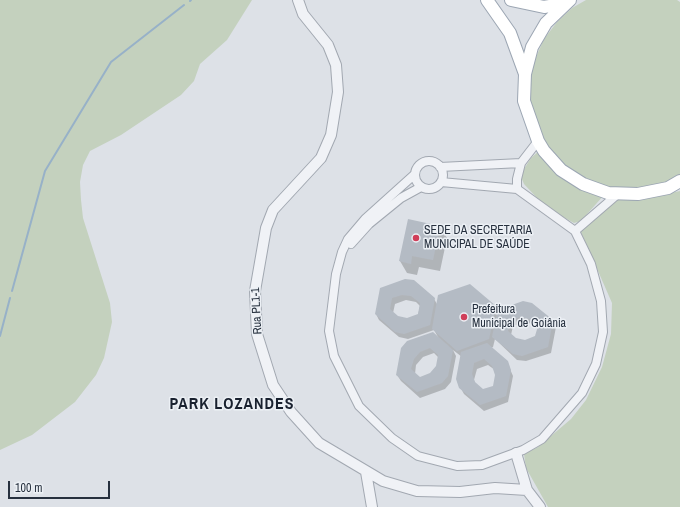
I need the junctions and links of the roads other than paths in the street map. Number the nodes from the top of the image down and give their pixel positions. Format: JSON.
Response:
{"nodes":[{"id":1,"x":298,"y":0,"type":"edge"},
{"id":2,"x":487,"y":0,"type":"edge"},
{"id":3,"x":511,"y":0,"type":"edge"},
{"id":4,"x":568,"y":2,"type":"edge"},
{"id":5,"x":525,"y":74,"type":"junction"},
{"id":6,"x":538,"y":141,"type":"junction"},
{"id":7,"x":521,"y":163,"type":"junction"},
{"id":8,"x":440,"y":166,"type":"junction"},
{"id":9,"x":415,"y":174,"type":"junction"},
{"id":10,"x":680,"y":181,"type":"edge"},
{"id":11,"x":441,"y":182,"type":"junction"},
{"id":12,"x":680,"y":185,"type":"edge"},
{"id":13,"x":420,"y":187,"type":"junction"},
{"id":14,"x":668,"y":188,"type":"junction"},
{"id":15,"x":517,"y":189,"type":"junction"},
{"id":16,"x":618,"y":193,"type":"junction"},
{"id":17,"x":575,"y":231,"type":"junction"},
{"id":18,"x":341,"y":257,"type":"junction"},
{"id":19,"x":516,"y":453,"type":"junction"},
{"id":20,"x":366,"y":472,"type":"junction"},
{"id":21,"x":527,"y":490,"type":"junction"},
{"id":22,"x":372,"y":507,"type":"edge"},
{"id":23,"x":540,"y":507,"type":"edge"}],
"edges":[{"from":1,"to":20,"type":"street","name":"Rua PL1-1"},
{"from":2,"to":5,"type":"main road"},
{"from":3,"to":4,"type":"main road"},
{"from":4,"to":5,"type":"main road"},
{"from":5,"to":6,"type":"main road"},
{"from":6,"to":7,"type":"street"},
{"from":6,"to":16,"type":"main road"},
{"from":7,"to":8,"type":"street"},
{"from":7,"to":15,"type":"street"},
{"from":8,"to":9,"type":"street"},
{"from":8,"to":11,"type":"street"},
{"from":9,"to":13,"type":"street"},
{"from":9,"to":18,"type":"street"},
{"from":10,"to":14,"type":"main road"},
{"from":11,"to":13,"type":"street"},
{"from":11,"to":15,"type":"street"},
{"from":12,"to":14,"type":"main road"},
{"from":13,"to":18,"type":"street"},
{"from":14,"to":16,"type":"main road"},
{"from":15,"to":17,"type":"street"},
{"from":16,"to":17,"type":"street"},
{"from":17,"to":19,"type":"street"},
{"from":18,"to":19,"type":"street"},
{"from":19,"to":21,"type":"street"},
{"from":20,"to":21,"type":"street","name":"Rua PL1-1"},
{"from":20,"to":22,"type":"street"},
{"from":21,"to":23,"type":"street"}]}
